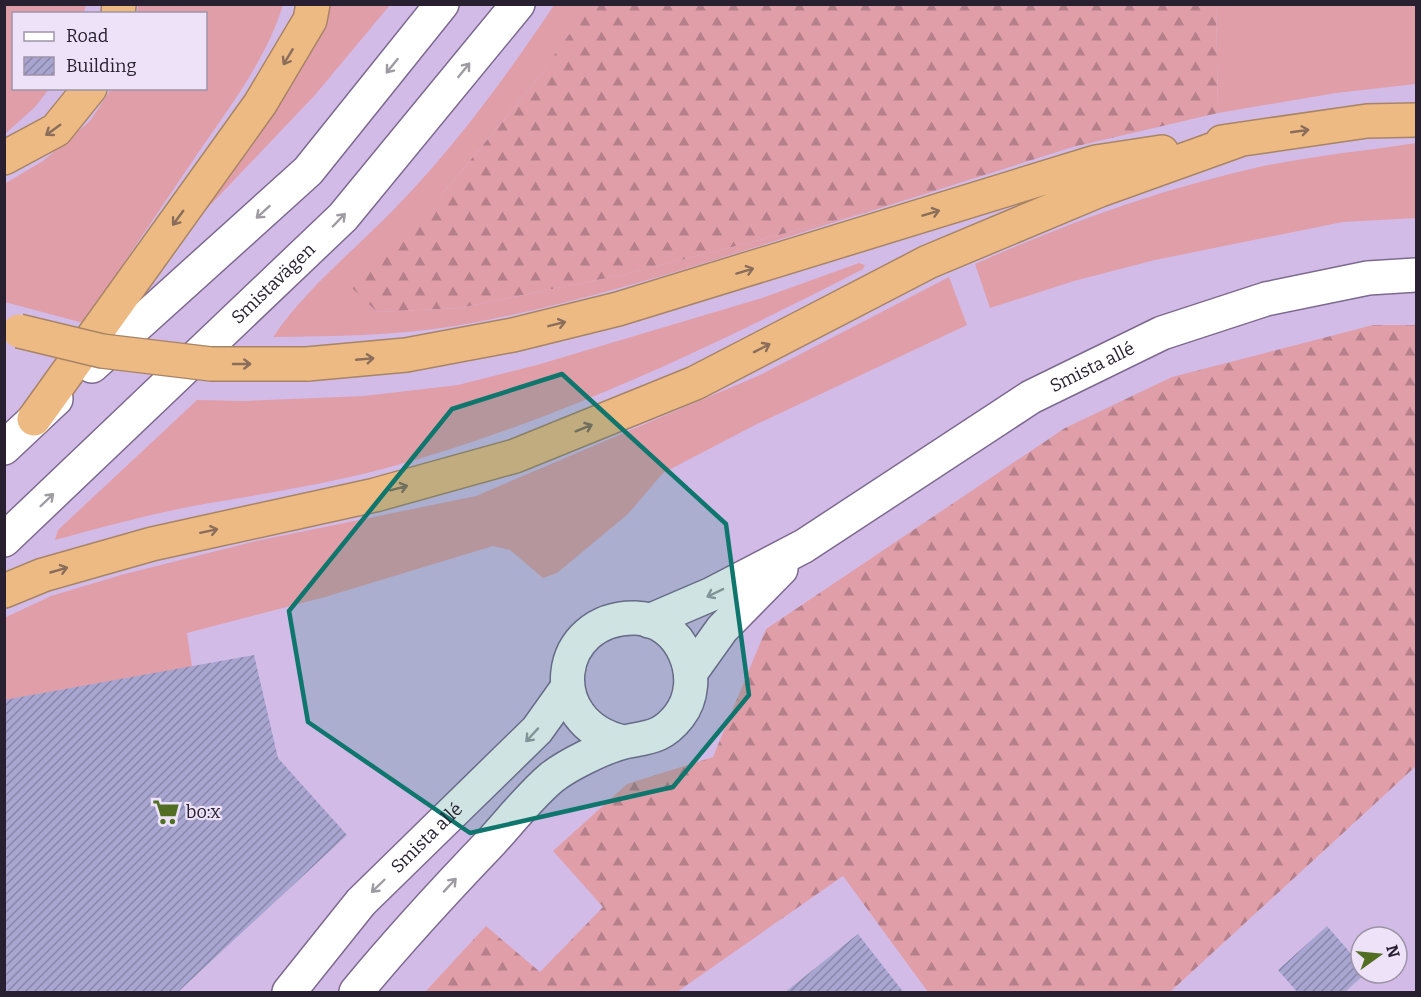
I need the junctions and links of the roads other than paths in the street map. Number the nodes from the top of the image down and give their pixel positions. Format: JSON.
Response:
{"nodes":[{"id":1,"x":313,"y":4,"type":"edge"},
{"id":2,"x":442,"y":4,"type":"edge"},
{"id":3,"x":518,"y":4,"type":"edge"},
{"id":4,"x":88,"y":90,"type":"edge"},
{"id":5,"x":1416,"y":120,"type":"edge"},
{"id":6,"x":1242,"y":139,"type":"junction"},
{"id":7,"x":4,"y":158,"type":"edge"},
{"id":8,"x":1416,"y":275,"type":"edge"},
{"id":9,"x":12,"y":329,"type":"edge"},
{"id":10,"x":34,"y":419,"type":"junction"},
{"id":11,"x":4,"y":447,"type":"edge"},
{"id":12,"x":4,"y":540,"type":"edge"},
{"id":13,"x":804,"y":546,"type":"junction"},
{"id":14,"x":4,"y":591,"type":"edge"},
{"id":15,"x":649,"y":621,"type":"junction"},
{"id":16,"x":692,"y":671,"type":"junction"},
{"id":17,"x":567,"y":688,"type":"junction"},
{"id":18,"x":623,"y":742,"type":"junction"},
{"id":19,"x":289,"y":993,"type":"edge"},
{"id":20,"x":356,"y":993,"type":"edge"}],
"edges":[{"from":1,"to":10,"type":"highway","one_way":true},
{"from":2,"to":10,"type":"street","one_way":true},
{"from":12,"to":3,"type":"street","name":"Smistavägen","one_way":true},
{"from":4,"to":7,"type":"highway","one_way":true},
{"from":6,"to":5,"type":"highway","one_way":true},
{"from":9,"to":6,"type":"highway","one_way":true,"bridge":true},
{"from":14,"to":6,"type":"highway","one_way":true},
{"from":8,"to":13,"type":"street","name":"Smista allé"},
{"from":10,"to":11,"type":"street"},
{"from":13,"to":15,"type":"street","name":"Smista allé","one_way":true},
{"from":13,"to":16,"type":"street","name":"Smista allé"},
{"from":15,"to":16,"type":"street"},
{"from":15,"to":17,"type":"street","name":"Smista allé"},
{"from":16,"to":18,"type":"street","name":"Smista allé"},
{"from":17,"to":18,"type":"street","name":"Smista allé"},
{"from":17,"to":19,"type":"street","name":"Smista allé","one_way":true},
{"from":20,"to":18,"type":"street","name":"Smista allé","one_way":true}]}
